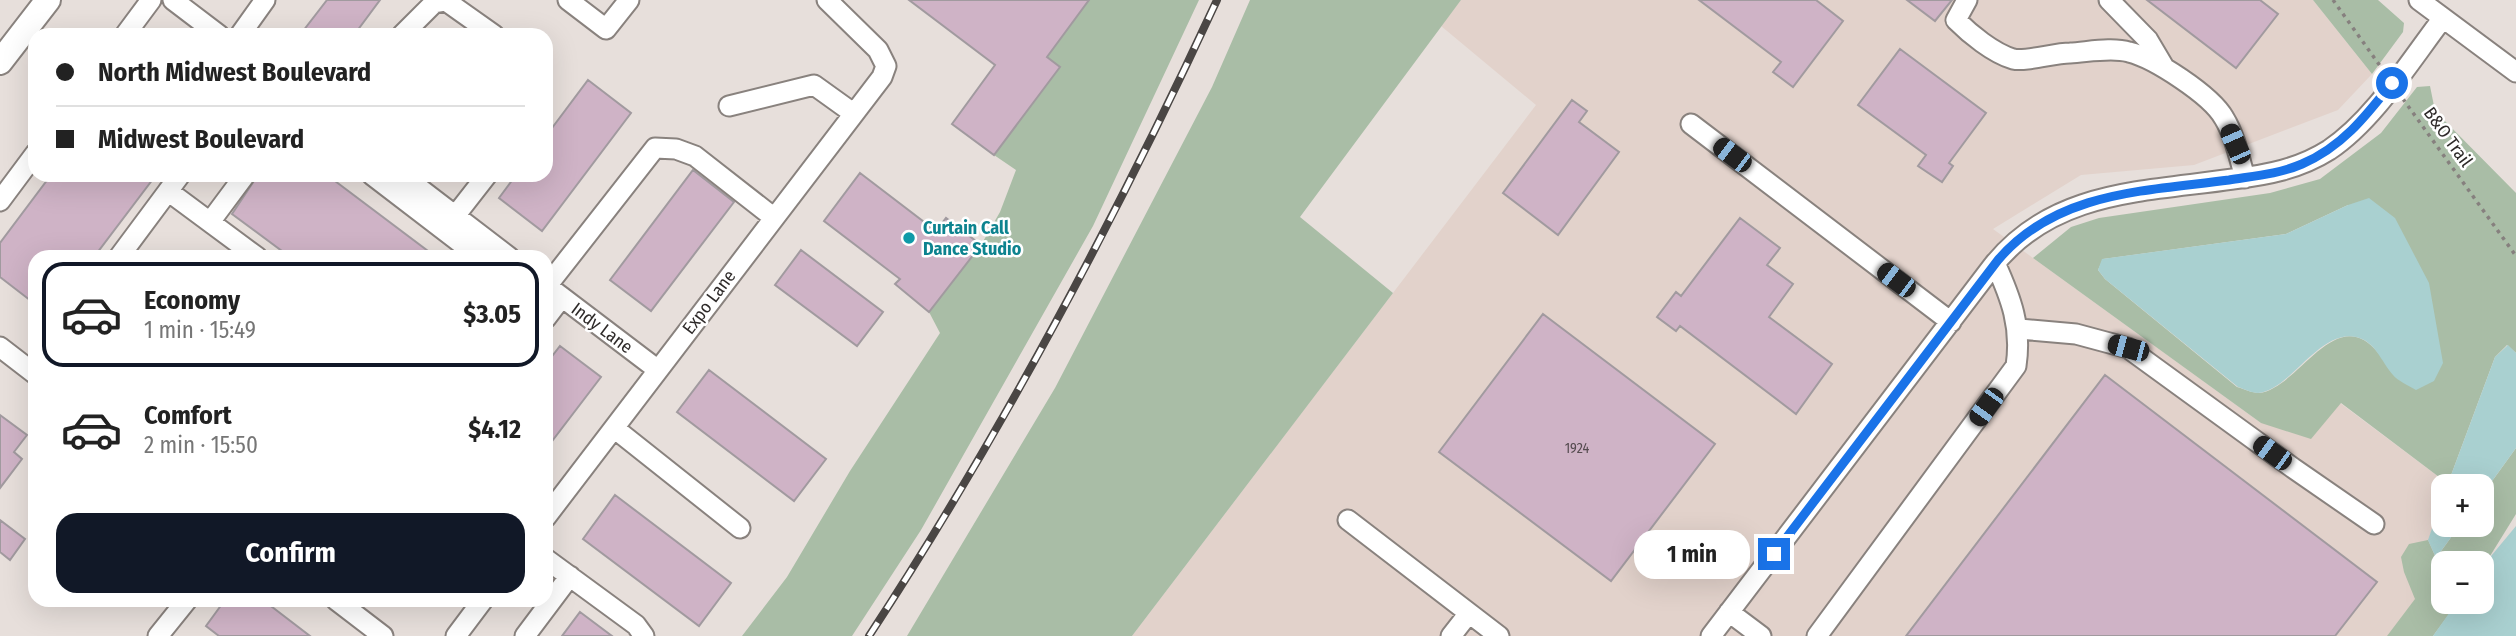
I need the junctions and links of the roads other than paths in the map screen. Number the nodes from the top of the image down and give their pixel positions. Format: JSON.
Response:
{"nodes":[{"id":1,"x":48,"y":0,"type":"edge"},
{"id":2,"x":152,"y":0,"type":"edge"},
{"id":3,"x":173,"y":0,"type":"edge"},
{"id":4,"x":265,"y":0,"type":"edge"},
{"id":5,"x":568,"y":0,"type":"edge"},
{"id":6,"x":629,"y":0,"type":"edge"},
{"id":7,"x":827,"y":0,"type":"edge"},
{"id":8,"x":1967,"y":0,"type":"edge"},
{"id":9,"x":2109,"y":0,"type":"edge"},
{"id":10,"x":2419,"y":0,"type":"edge"},
{"id":11,"x":2443,"y":18,"type":"junction"},
{"id":12,"x":130,"y":28,"type":"edge"},
{"id":13,"x":210,"y":28,"type":"edge"},
{"id":14,"x":245,"y":28,"type":"edge"},
{"id":15,"x":409,"y":28,"type":"edge"},
{"id":16,"x":484,"y":28,"type":"edge"},
{"id":17,"x":0,"y":62,"type":"edge"},
{"id":18,"x":2166,"y":71,"type":"junction"},
{"id":19,"x":2516,"y":72,"type":"edge"},
{"id":20,"x":729,"y":106,"type":"dead end"},
{"id":21,"x":853,"y":113,"type":"junction"},
{"id":22,"x":1691,"y":124,"type":"dead end"},
{"id":23,"x":28,"y":163,"type":"edge"},
{"id":24,"x":2245,"y":178,"type":"junction"},
{"id":25,"x":175,"y":182,"type":"edge"},
{"id":26,"x":240,"y":182,"type":"edge"},
{"id":27,"x":381,"y":182,"type":"edge"},
{"id":28,"x":411,"y":182,"type":"edge"},
{"id":29,"x":482,"y":182,"type":"edge"},
{"id":30,"x":168,"y":191,"type":"junction"},
{"id":31,"x":0,"y":201,"type":"edge"},
{"id":32,"x":455,"y":216,"type":"junction"},
{"id":33,"x":774,"y":217,"type":"junction"},
{"id":34,"x":210,"y":222,"type":"junction"},
{"id":35,"x":124,"y":250,"type":"edge"},
{"id":36,"x":248,"y":250,"type":"edge"},
{"id":37,"x":471,"y":250,"type":"edge"},
{"id":38,"x":500,"y":250,"type":"edge"},
{"id":39,"x":1995,"y":263,"type":"junction"},
{"id":40,"x":553,"y":287,"type":"edge"},
{"id":41,"x":553,"y":292,"type":"edge"},
{"id":42,"x":1951,"y":322,"type":"junction"},
{"id":43,"x":2019,"y":329,"type":"junction"},
{"id":44,"x":0,"y":347,"type":"edge"},
{"id":45,"x":28,"y":368,"type":"edge"},
{"id":46,"x":657,"y":370,"type":"junction"},
{"id":47,"x":614,"y":428,"type":"junction"},
{"id":48,"x":553,"y":504,"type":"edge"},
{"id":49,"x":1348,"y":520,"type":"dead end"},
{"id":50,"x":2374,"y":524,"type":"dead end"},
{"id":51,"x":740,"y":528,"type":"dead end"},
{"id":52,"x":553,"y":564,"type":"edge"},
{"id":53,"x":570,"y":576,"type":"junction"},
{"id":54,"x":553,"y":599,"type":"edge"},
{"id":55,"x":181,"y":607,"type":"edge"},
{"id":56,"x":345,"y":607,"type":"edge"},
{"id":57,"x":478,"y":607,"type":"edge"},
{"id":58,"x":547,"y":607,"type":"edge"},
{"id":59,"x":1729,"y":612,"type":"junction"},
{"id":60,"x":1469,"y":613,"type":"junction"},
{"id":61,"x":158,"y":636,"type":"edge"},
{"id":62,"x":383,"y":636,"type":"edge"},
{"id":63,"x":456,"y":636,"type":"edge"},
{"id":64,"x":525,"y":636,"type":"edge"},
{"id":65,"x":644,"y":636,"type":"edge"},
{"id":66,"x":1451,"y":636,"type":"edge"},
{"id":67,"x":1499,"y":636,"type":"edge"},
{"id":68,"x":1711,"y":636,"type":"edge"},
{"id":69,"x":1761,"y":636,"type":"edge"},
{"id":70,"x":1817,"y":636,"type":"edge"}],
"edges":[{"from":1,"to":17,"type":"main road"},
{"from":2,"to":12,"type":"street"},
{"from":3,"to":13,"type":"street"},
{"from":4,"to":14,"type":"street"},
{"from":5,"to":6,"type":"street"},
{"from":7,"to":21,"type":"street","name":"Expo Lane"},
{"from":8,"to":18,"type":"street"},
{"from":9,"to":18,"type":"street"},
{"from":10,"to":11,"type":"street"},
{"from":11,"to":19,"type":"street"},
{"from":11,"to":24,"type":"street"},
{"from":15,"to":16,"type":"street"},
{"from":18,"to":24,"type":"street"},
{"from":20,"to":21,"type":"street"},
{"from":21,"to":33,"type":"street","name":"Expo Lane"},
{"from":22,"to":42,"type":"street"},
{"from":23,"to":31,"type":"street"},
{"from":24,"to":39,"type":"street"},
{"from":25,"to":30,"type":"street"},
{"from":26,"to":34,"type":"street"},
{"from":27,"to":37,"type":"street"},
{"from":28,"to":32,"type":"street"},
{"from":29,"to":32,"type":"street"},
{"from":30,"to":34,"type":"street"},
{"from":30,"to":35,"type":"street"},
{"from":32,"to":38,"type":"street"},
{"from":33,"to":40,"type":"street"},
{"from":33,"to":46,"type":"street","name":"Expo Lane"},
{"from":34,"to":36,"type":"street"},
{"from":39,"to":42,"type":"street"},
{"from":39,"to":43,"type":"street"},
{"from":41,"to":46,"type":"street","name":"Indy Lane"},
{"from":42,"to":59,"type":"street"},
{"from":43,"to":50,"type":"street"},
{"from":43,"to":70,"type":"street"},
{"from":44,"to":45,"type":"street"},
{"from":46,"to":47,"type":"street","name":"Expo Lane"},
{"from":47,"to":48,"type":"street","name":"Expo Lane"},
{"from":47,"to":51,"type":"street"},
{"from":49,"to":60,"type":"street"},
{"from":52,"to":53,"type":"street"},
{"from":53,"to":54,"type":"street"},
{"from":53,"to":65,"type":"street"},
{"from":55,"to":61,"type":"street"},
{"from":56,"to":62,"type":"street"},
{"from":57,"to":63,"type":"street"},
{"from":58,"to":64,"type":"street"},
{"from":59,"to":68,"type":"street"},
{"from":59,"to":69,"type":"street"},
{"from":60,"to":66,"type":"street"},
{"from":60,"to":67,"type":"street"}]}
